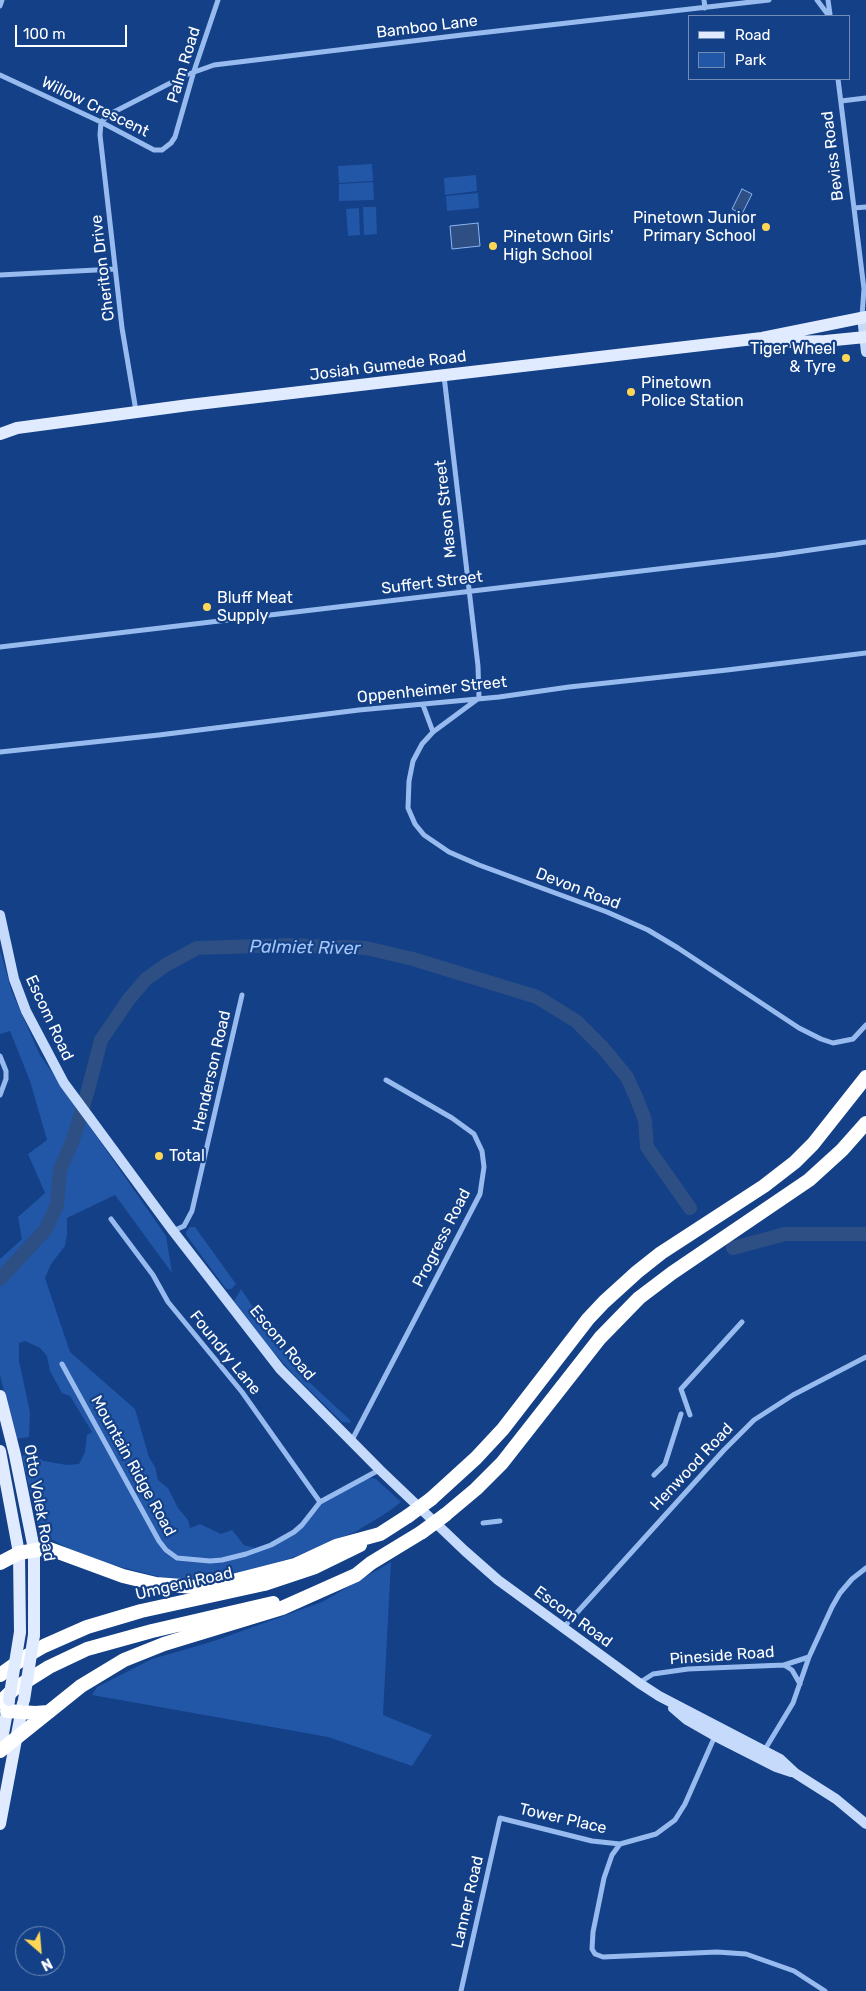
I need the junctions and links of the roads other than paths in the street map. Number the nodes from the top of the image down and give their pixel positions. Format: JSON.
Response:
{"nodes":[{"id":1,"x":2,"y":0,"type":"edge"},
{"id":2,"x":218,"y":0,"type":"edge"},
{"id":3,"x":704,"y":0,"type":"edge"},
{"id":4,"x":769,"y":0,"type":"edge"},
{"id":5,"x":817,"y":0,"type":"edge"},
{"id":6,"x":828,"y":0,"type":"edge"},
{"id":7,"x":0,"y":6,"type":"edge"},
{"id":8,"x":705,"y":8,"type":"junction"},
{"id":9,"x":829,"y":15,"type":"edge"},
{"id":10,"x":830,"y":15,"type":"edge"},
{"id":11,"x":194,"y":71,"type":"junction"},
{"id":12,"x":0,"y":76,"type":"edge"},
{"id":13,"x":838,"y":80,"type":"edge"},
{"id":14,"x":866,"y":98,"type":"edge"},
{"id":15,"x":841,"y":101,"type":"junction"},
{"id":16,"x":101,"y":122,"type":"junction"},
{"id":17,"x":175,"y":137,"type":"joint"},
{"id":18,"x":866,"y":207,"type":"edge"},
{"id":19,"x":854,"y":208,"type":"junction"},
{"id":20,"x":115,"y":269,"type":"junction"},
{"id":21,"x":0,"y":275,"type":"edge"},
{"id":22,"x":865,"y":291,"type":"edge"},
{"id":23,"x":864,"y":317,"type":"edge"},
{"id":24,"x":865,"y":337,"type":"edge"},
{"id":25,"x":762,"y":338,"type":"junction"},
{"id":26,"x":866,"y":352,"type":"edge"},
{"id":27,"x":444,"y":376,"type":"junction"},
{"id":28,"x":136,"y":412,"type":"junction"},
{"id":29,"x":0,"y":425,"type":"edge"},
{"id":30,"x":17,"y":428,"type":"junction"},
{"id":31,"x":0,"y":434,"type":"edge"},
{"id":32,"x":866,"y":542,"type":"edge"},
{"id":33,"x":468,"y":591,"type":"junction"},
{"id":34,"x":0,"y":647,"type":"edge"},
{"id":35,"x":866,"y":654,"type":"edge"},
{"id":36,"x":479,"y":698,"type":"junction"},
{"id":37,"x":424,"y":705,"type":"junction"},
{"id":38,"x":432,"y":732,"type":"junction"},
{"id":39,"x":0,"y":752,"type":"edge"},
{"id":40,"x":0,"y":915,"type":"edge"},
{"id":41,"x":242,"y":995,"type":"dead end"},
{"id":42,"x":866,"y":1024,"type":"edge"},
{"id":43,"x":0,"y":1056,"type":"edge"},
{"id":44,"x":866,"y":1077,"type":"edge"},
{"id":45,"x":386,"y":1080,"type":"dead end"},
{"id":46,"x":0,"y":1095,"type":"edge"},
{"id":47,"x":866,"y":1123,"type":"edge"},
{"id":48,"x":112,"y":1219,"type":"dead end"},
{"id":49,"x":173,"y":1231,"type":"junction"},
{"id":50,"x":742,"y":1322,"type":"dead end"},
{"id":51,"x":866,"y":1357,"type":"edge"},
{"id":52,"x":62,"y":1364,"type":"dead end"},
{"id":53,"x":0,"y":1396,"type":"edge"},
{"id":54,"x":681,"y":1414,"type":"dead end"},
{"id":55,"x":690,"y":1415,"type":"dead end"},
{"id":56,"x":352,"y":1440,"type":"junction"},
{"id":57,"x":0,"y":1451,"type":"edge"},
{"id":58,"x":380,"y":1470,"type":"junction"},
{"id":59,"x":654,"y":1475,"type":"dead end"},
{"id":60,"x":320,"y":1502,"type":"junction"},
{"id":61,"x":500,"y":1520,"type":"dead end"},
{"id":62,"x":484,"y":1523,"type":"dead end"},
{"id":63,"x":380,"y":1534,"type":"junction"},
{"id":64,"x":34,"y":1549,"type":"junction"},
{"id":65,"x":19,"y":1553,"type":"junction"},
{"id":66,"x":0,"y":1563,"type":"edge"},
{"id":67,"x":371,"y":1563,"type":"junction"},
{"id":68,"x":866,"y":1568,"type":"edge"},
{"id":69,"x":563,"y":1628,"type":"junction"},
{"id":70,"x":809,"y":1657,"type":"junction"},
{"id":71,"x":784,"y":1664,"type":"junction"},
{"id":72,"x":0,"y":1675,"type":"edge"},
{"id":73,"x":639,"y":1683,"type":"junction"},
{"id":74,"x":800,"y":1684,"type":"junction"},
{"id":75,"x":659,"y":1696,"type":"junction"},
{"id":76,"x":5,"y":1704,"type":"edge"},
{"id":77,"x":23,"y":1706,"type":"junction"},
{"id":78,"x":49,"y":1712,"type":"junction"},
{"id":79,"x":715,"y":1736,"type":"junction"},
{"id":80,"x":17,"y":1738,"type":"junction"},
{"id":81,"x":0,"y":1750,"type":"edge"},
{"id":82,"x":762,"y":1754,"type":"junction"},
{"id":83,"x":500,"y":1818,"type":"joint"},
{"id":84,"x":0,"y":1824,"type":"edge"},
{"id":85,"x":866,"y":1824,"type":"edge"},
{"id":86,"x":620,"y":1844,"type":"junction"},
{"id":87,"x":461,"y":1991,"type":"edge"},
{"id":88,"x":825,"y":1991,"type":"edge"}],
"edges":[{"from":1,"to":7,"type":"street"},
{"from":2,"to":11,"type":"street","name":"Palm Road"},
{"from":3,"to":8,"type":"street"},
{"from":4,"to":8,"type":"street","name":"Bamboo Lane"},
{"from":5,"to":9,"type":"street"},
{"from":6,"to":10,"type":"street"},
{"from":8,"to":11,"type":"street","name":"Bamboo Lane"},
{"from":11,"to":16,"type":"street","name":"Bamboo Lane"},
{"from":11,"to":17,"type":"street","name":"Palm Road"},
{"from":12,"to":16,"type":"street","name":"Willow Crescent"},
{"from":13,"to":15,"type":"street","name":"Beviss Road"},
{"from":14,"to":15,"type":"street"},
{"from":15,"to":19,"type":"street","name":"Beviss Road"},
{"from":16,"to":17,"type":"street","name":"Willow Crescent"},
{"from":16,"to":20,"type":"street","name":"Cheriton Drive"},
{"from":18,"to":19,"type":"street"},
{"from":19,"to":22,"type":"street","name":"Beviss Road"},
{"from":20,"to":21,"type":"street"},
{"from":20,"to":28,"type":"street","name":"Cheriton Drive"},
{"from":22,"to":23,"type":"street","name":"Beviss Road"},
{"from":23,"to":24,"type":"street","name":"Beviss Road"},
{"from":23,"to":25,"type":"main road","name":"Josiah Gumede Road"},
{"from":24,"to":25,"type":"main road","name":"Josiah Gumede Road"},
{"from":24,"to":26,"type":"street","name":"Beviss Road"},
{"from":25,"to":27,"type":"main road","name":"Josiah Gumede Road"},
{"from":27,"to":28,"type":"main road","name":"Josiah Gumede Road"},
{"from":27,"to":33,"type":"street","name":"Mason Street"},
{"from":28,"to":30,"type":"main road","name":"Josiah Gumede Road"},
{"from":29,"to":30,"type":"main road","name":"Josiah Gumede Road"},
{"from":30,"to":31,"type":"main road","name":"Josiah Gumede Road"},
{"from":32,"to":33,"type":"street","name":"Suffert Street"},
{"from":33,"to":34,"type":"street","name":"Suffert Street"},
{"from":33,"to":36,"type":"street","name":"Mason Street"},
{"from":35,"to":36,"type":"street","name":"Oppenheimer Street"},
{"from":36,"to":37,"type":"street","name":"Oppenheimer Street"},
{"from":36,"to":38,"type":"street","name":"Devon Road"},
{"from":37,"to":38,"type":"street"},
{"from":37,"to":39,"type":"street","name":"Oppenheimer Street"},
{"from":38,"to":42,"type":"street","name":"Devon Road"},
{"from":40,"to":49,"type":"street","name":"Escom Road"},
{"from":41,"to":49,"type":"street","name":"Henderson Road"},
{"from":43,"to":46,"type":"street"},
{"from":44,"to":63,"type":"highway","bridge":true},
{"from":45,"to":56,"type":"street","name":"Progress Road"},
{"from":47,"to":67,"type":"highway","bridge":true},
{"from":48,"to":60,"type":"street","name":"Foundry Lane"},
{"from":49,"to":56,"type":"street","name":"Escom Road"},
{"from":50,"to":55,"type":"street"},
{"from":51,"to":69,"type":"street","name":"Henwood Road"},
{"from":52,"to":60,"type":"street","name":"Mountain Ridge Road"},
{"from":53,"to":64,"type":"main road","name":"Otto Volek Road"},
{"from":54,"to":59,"type":"street"},
{"from":56,"to":58,"type":"street","name":"Escom Road"},
{"from":57,"to":65,"type":"main road","name":"Otto Volek Road"},
{"from":58,"to":60,"type":"street","name":"Mountain Ridge Road"},
{"from":58,"to":69,"type":"street","name":"Escom Road"},
{"from":61,"to":62,"type":"street"},
{"from":63,"to":64,"type":"highway"},
{"from":63,"to":72,"type":"highway","name":"Umgeni Road"},
{"from":64,"to":65,"type":"highway"},
{"from":64,"to":77,"type":"main road","name":"Otto Volek Road","bridge":true},
{"from":65,"to":66,"type":"highway"},
{"from":65,"to":76,"type":"main road","name":"Otto Volek Road","bridge":true},
{"from":67,"to":76,"type":"highway"},
{"from":67,"to":78,"type":"highway"},
{"from":68,"to":70,"type":"street"},
{"from":69,"to":73,"type":"street","name":"Escom Road"},
{"from":70,"to":71,"type":"street"},
{"from":70,"to":74,"type":"street"},
{"from":71,"to":73,"type":"street","name":"Pineside Road"},
{"from":71,"to":74,"type":"street","name":"Pineside Road"},
{"from":73,"to":75,"type":"street","name":"Escom Road"},
{"from":74,"to":82,"type":"street"},
{"from":75,"to":79,"type":"street","name":"Escom Road"},
{"from":75,"to":82,"type":"street","name":"Escom Road"},
{"from":76,"to":77,"type":"highway"},
{"from":76,"to":81,"type":"main road","name":"Otto Volek Road"},
{"from":77,"to":78,"type":"highway"},
{"from":77,"to":80,"type":"main road","name":"Otto Volek Road"},
{"from":78,"to":80,"type":"highway"},
{"from":79,"to":82,"type":"street","name":"Escom Road"},
{"from":79,"to":86,"type":"street"},
{"from":80,"to":81,"type":"highway"},
{"from":80,"to":84,"type":"main road","name":"Otto Volek Road"},
{"from":82,"to":85,"type":"street","name":"Escom Road"},
{"from":83,"to":86,"type":"street","name":"Tower Place"},
{"from":83,"to":87,"type":"street","name":"Lanner Road"},
{"from":86,"to":88,"type":"street"}]}
